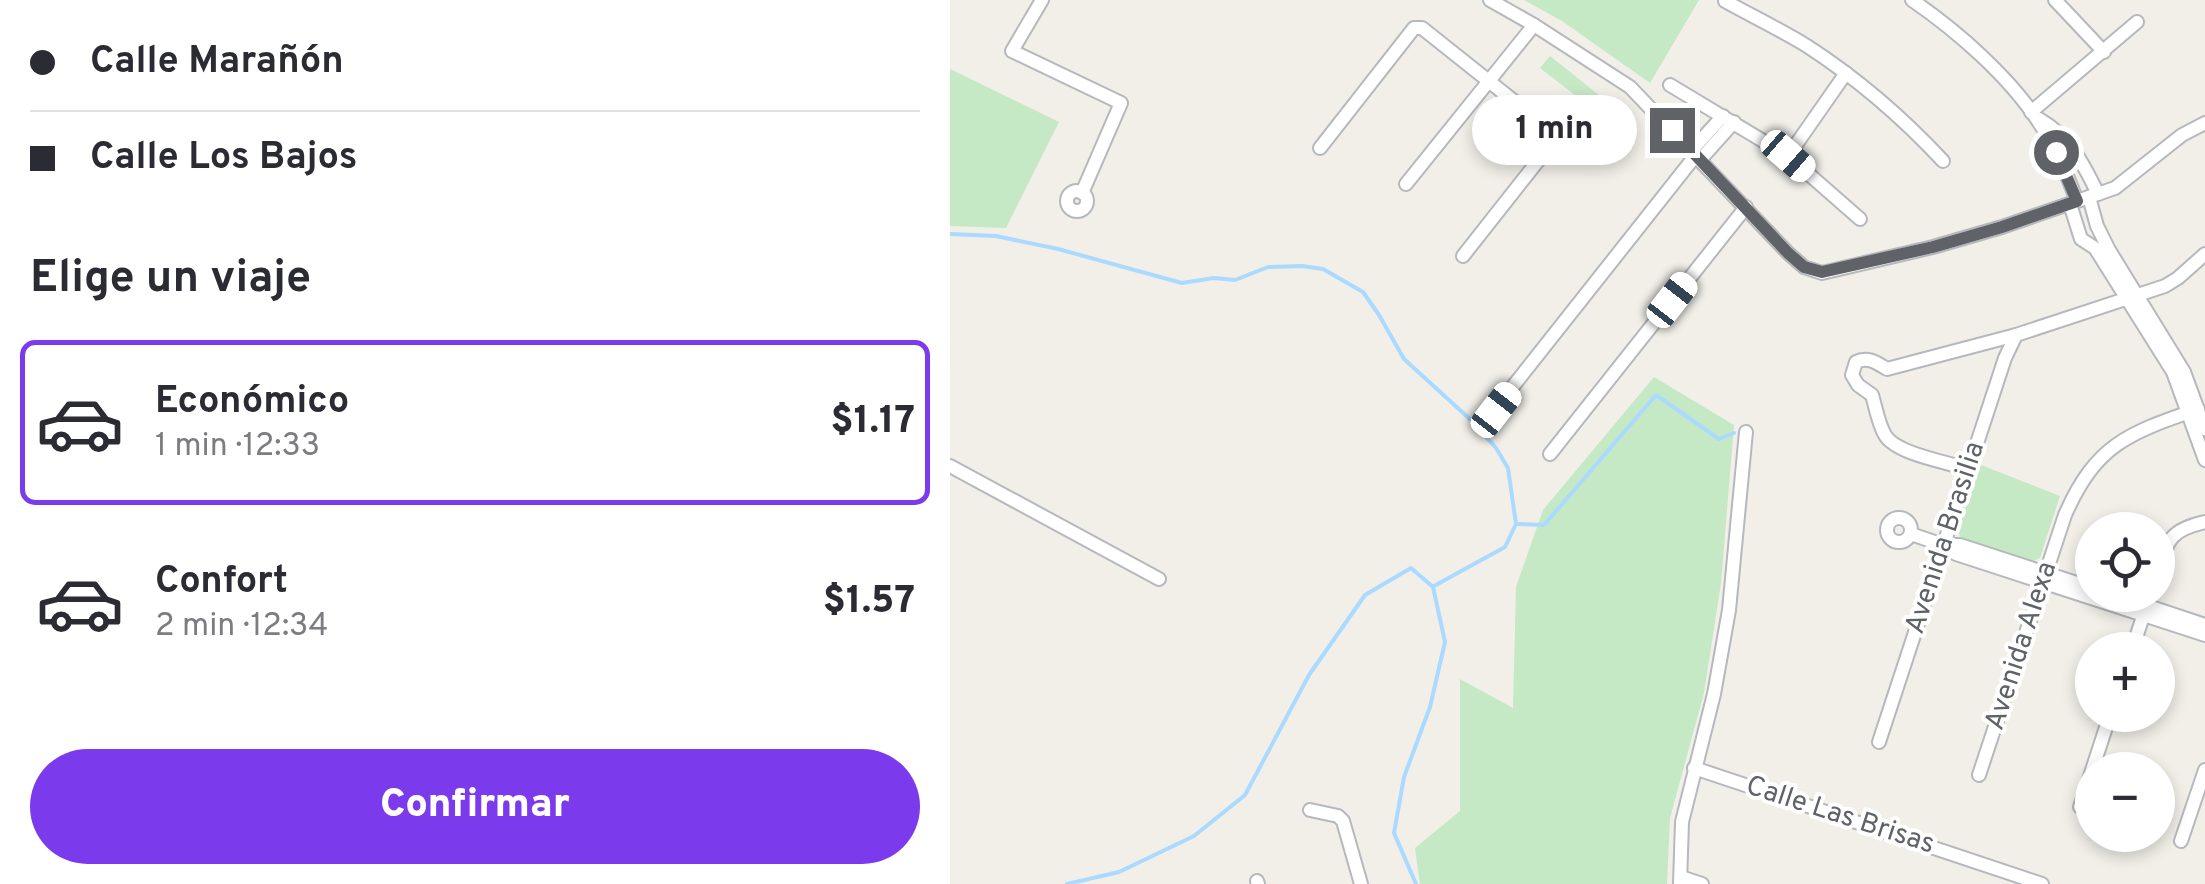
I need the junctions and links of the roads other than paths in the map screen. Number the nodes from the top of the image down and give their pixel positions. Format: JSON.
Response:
{"nodes":[{"id":1,"x":1042,"y":0,"type":"edge"},
{"id":2,"x":1490,"y":0,"type":"edge"},
{"id":3,"x":1912,"y":0,"type":"edge"},
{"id":4,"x":2055,"y":0,"type":"edge"},
{"id":5,"x":1725,"y":1,"type":"edge"},
{"id":6,"x":2136,"y":22,"type":"dead end"},
{"id":7,"x":1534,"y":25,"type":"junction"},
{"id":8,"x":2104,"y":52,"type":"junction"},
{"id":9,"x":1846,"y":73,"type":"junction"},
{"id":10,"x":1488,"y":79,"type":"junction"},
{"id":11,"x":1670,"y":86,"type":"dead end"},
{"id":12,"x":2034,"y":115,"type":"junction"},
{"id":13,"x":1728,"y":119,"type":"junction"},
{"id":14,"x":2205,"y":123,"type":"edge"},
{"id":15,"x":1320,"y":148,"type":"dead end"},
{"id":16,"x":1696,"y":156,"type":"junction"},
{"id":17,"x":1788,"y":156,"type":"junction"},
{"id":18,"x":1943,"y":161,"type":"dead end"},
{"id":19,"x":1406,"y":184,"type":"dead end"},
{"id":20,"x":1082,"y":192,"type":"dead end"},
{"id":21,"x":2084,"y":199,"type":"junction"},
{"id":22,"x":1746,"y":207,"type":"junction"},
{"id":23,"x":1860,"y":218,"type":"dead end"},
{"id":24,"x":2205,"y":254,"type":"edge"},
{"id":25,"x":1463,"y":256,"type":"dead end"},
{"id":26,"x":2132,"y":298,"type":"junction"},
{"id":27,"x":2016,"y":335,"type":"junction"},
{"id":28,"x":1496,"y":410,"type":"dead end"},
{"id":29,"x":2193,"y":411,"type":"junction"},
{"id":30,"x":2205,"y":429,"type":"edge"},
{"id":31,"x":1746,"y":432,"type":"dead end"},
{"id":32,"x":1550,"y":454,"type":"dead end"},
{"id":33,"x":2205,"y":460,"type":"edge"},
{"id":34,"x":950,"y":466,"type":"edge"},
{"id":35,"x":1968,"y":468,"type":"junction"},
{"id":36,"x":2205,"y":522,"type":"edge"},
{"id":37,"x":2175,"y":533,"type":"edge"},
{"id":38,"x":1911,"y":534,"type":"dead end"},
{"id":39,"x":1944,"y":545,"type":"junction"},
{"id":40,"x":1159,"y":578,"type":"dead end"},
{"id":41,"x":2045,"y":578,"type":"junction"},
{"id":42,"x":2075,"y":584,"type":"edge"},
{"id":43,"x":2075,"y":586,"type":"edge"},
{"id":44,"x":2159,"y":612,"type":"edge"},
{"id":45,"x":2167,"y":612,"type":"edge"},
{"id":46,"x":2205,"y":625,"type":"edge"},
{"id":47,"x":2205,"y":636,"type":"edge"},
{"id":48,"x":1879,"y":742,"type":"dead end"},
{"id":49,"x":1694,"y":768,"type":"junction"},
{"id":50,"x":2205,"y":770,"type":"edge"},
{"id":51,"x":1979,"y":775,"type":"dead end"},
{"id":52,"x":1310,"y":810,"type":"dead end"},
{"id":53,"x":2182,"y":841,"type":"dead end"},
{"id":54,"x":1681,"y":880,"type":"edge"},
{"id":55,"x":1361,"y":884,"type":"edge"},
{"id":56,"x":1702,"y":884,"type":"edge"},
{"id":57,"x":2042,"y":884,"type":"edge"}],
"edges":[{"from":1,"to":20,"type":"street"},
{"from":2,"to":7,"type":"street"},
{"from":3,"to":12,"type":"street"},
{"from":4,"to":8,"type":"street"},
{"from":5,"to":9,"type":"street"},
{"from":6,"to":8,"type":"street"},
{"from":7,"to":10,"type":"street"},
{"from":7,"to":16,"type":"street"},
{"from":8,"to":12,"type":"street"},
{"from":9,"to":17,"type":"street"},
{"from":9,"to":18,"type":"street"},
{"from":10,"to":15,"type":"street"},
{"from":10,"to":19,"type":"street"},
{"from":10,"to":25,"type":"street"},
{"from":11,"to":13,"type":"street"},
{"from":12,"to":21,"type":"street"},
{"from":12,"to":21,"type":"street"},
{"from":13,"to":16,"type":"street"},
{"from":13,"to":17,"type":"street"},
{"from":14,"to":21,"type":"street"},
{"from":16,"to":22,"type":"street"},
{"from":16,"to":28,"type":"street"},
{"from":17,"to":23,"type":"street"},
{"from":21,"to":22,"type":"street"},
{"from":21,"to":26,"type":"street"},
{"from":21,"to":26,"type":"street"},
{"from":22,"to":32,"type":"street"},
{"from":24,"to":26,"type":"street"},
{"from":26,"to":27,"type":"street"},
{"from":26,"to":29,"type":"street"},
{"from":27,"to":35,"type":"street","name":"Avenida Brasilia"},
{"from":27,"to":35,"type":"street"},
{"from":29,"to":30,"type":"street"},
{"from":29,"to":33,"type":"street"},
{"from":29,"to":41,"type":"street","name":"Avenida Alexa"},
{"from":31,"to":49,"type":"street"},
{"from":34,"to":40,"type":"street"},
{"from":35,"to":39,"type":"street","name":"Avenida Brasilia"},
{"from":36,"to":37,"type":"street"},
{"from":38,"to":39,"type":"street"},
{"from":39,"to":41,"type":"street"},
{"from":39,"to":48,"type":"street","name":"Avenida Brasilia"},
{"from":41,"to":42,"type":"street"},
{"from":41,"to":43,"type":"street"},
{"from":41,"to":51,"type":"street","name":"Avenida Alexa"},
{"from":44,"to":47,"type":"street"},
{"from":45,"to":46,"type":"street"},
{"from":49,"to":54,"type":"street"},
{"from":49,"to":57,"type":"street","name":"Calle Las Brisas"},
{"from":50,"to":53,"type":"street"},
{"from":52,"to":55,"type":"street"},
{"from":54,"to":56,"type":"street"}]}
